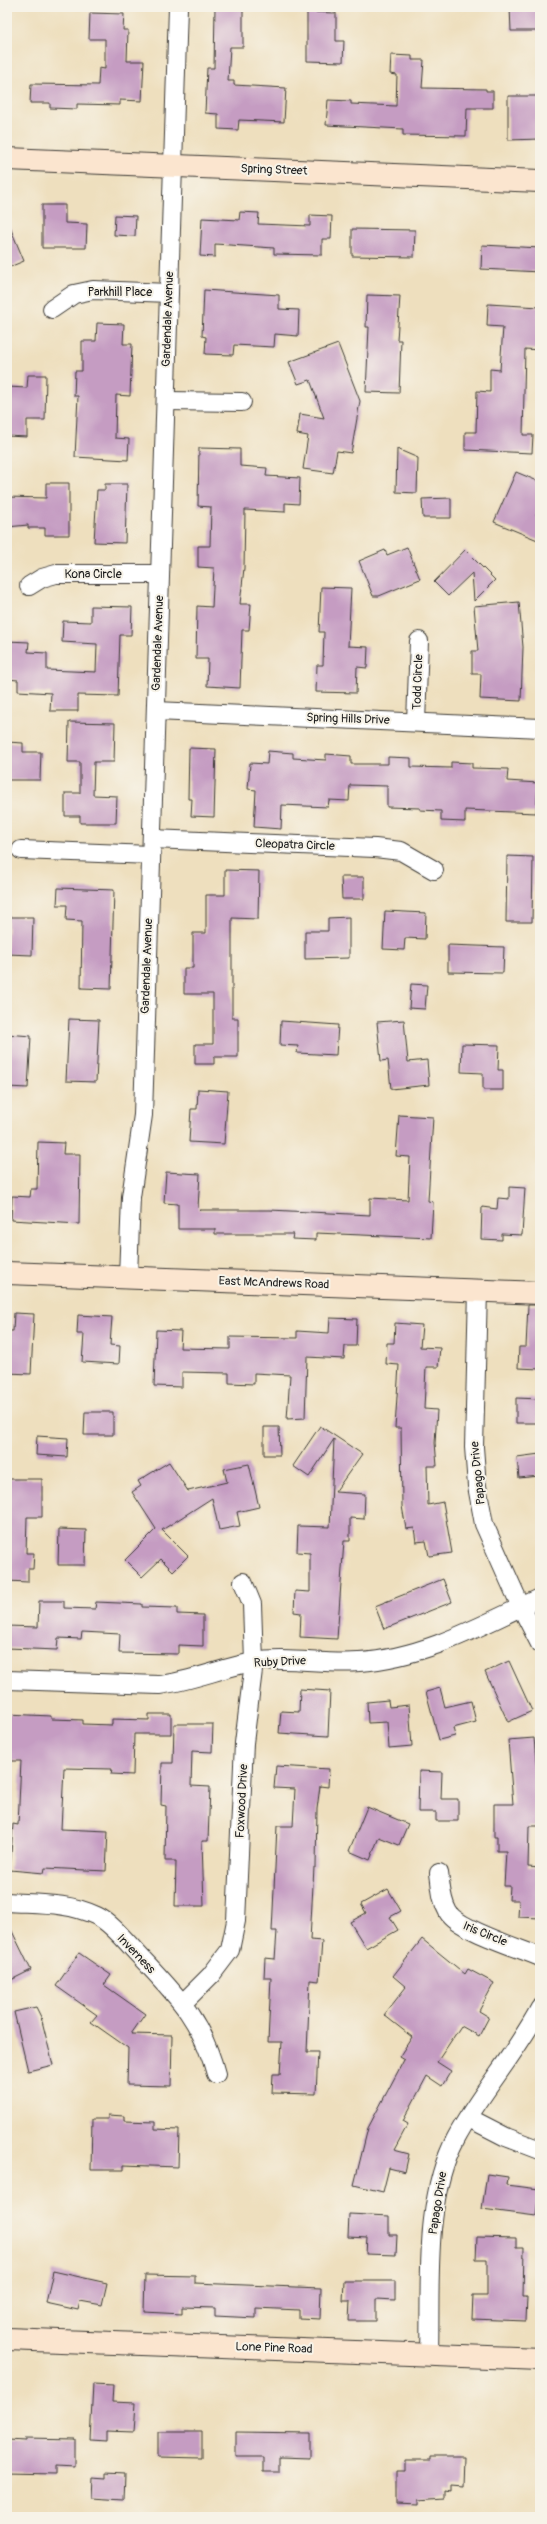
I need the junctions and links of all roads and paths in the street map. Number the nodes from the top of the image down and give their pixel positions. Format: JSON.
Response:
{"nodes":[{"id":1,"x":178,"y":7,"type":"edge"},
{"id":2,"x":7,"y":159,"type":"edge"},
{"id":3,"x":173,"y":166,"type":"junction"},
{"id":4,"x":540,"y":181,"type":"edge"},
{"id":5,"x":169,"y":293,"type":"junction"},
{"id":6,"x":52,"y":309,"type":"dead end"},
{"id":7,"x":166,"y":401,"type":"junction"},
{"id":8,"x":242,"y":402,"type":"dead end"},
{"id":9,"x":160,"y":574,"type":"junction"},
{"id":10,"x":28,"y":586,"type":"dead end"},
{"id":11,"x":419,"y":641,"type":"dead end"},
{"id":12,"x":156,"y":711,"type":"junction"},
{"id":13,"x":416,"y":722,"type":"junction"},
{"id":14,"x":540,"y":728,"type":"edge"},
{"id":15,"x":151,"y":847,"type":"junction"},
{"id":16,"x":21,"y":850,"type":"dead end"},
{"id":17,"x":434,"y":870,"type":"dead end"},
{"id":18,"x":7,"y":1273,"type":"edge"},
{"id":19,"x":128,"y":1277,"type":"junction"},
{"id":20,"x":478,"y":1290,"type":"junction"},
{"id":21,"x":540,"y":1293,"type":"edge"},
{"id":22,"x":243,"y":1582,"type":"dead end"},
{"id":23,"x":540,"y":1598,"type":"edge"},
{"id":24,"x":521,"y":1607,"type":"junction"},
{"id":25,"x":540,"y":1644,"type":"edge"},
{"id":26,"x":254,"y":1662,"type":"junction"},
{"id":27,"x":7,"y":1680,"type":"edge"},
{"id":28,"x":439,"y":1873,"type":"dead end"},
{"id":29,"x":7,"y":1902,"type":"edge"},
{"id":30,"x":540,"y":1957,"type":"edge"},
{"id":31,"x":183,"y":2003,"type":"junction"},
{"id":32,"x":540,"y":2008,"type":"edge"},
{"id":33,"x":216,"y":2074,"type":"dead end"},
{"id":34,"x":469,"y":2118,"type":"junction"},
{"id":35,"x":540,"y":2150,"type":"edge"},
{"id":36,"x":7,"y":2339,"type":"edge"},
{"id":37,"x":429,"y":2354,"type":"junction"},
{"id":38,"x":540,"y":2359,"type":"edge"}],
"edges":[{"from":1,"to":3,"type":"street","name":"Gardendale Avenue"},
{"from":2,"to":3,"type":"street","name":"Spring Street"},
{"from":3,"to":4,"type":"street","name":"Spring Street"},
{"from":3,"to":5,"type":"street","name":"Gardendale Avenue"},
{"from":5,"to":6,"type":"street","name":"Parkhill Place"},
{"from":5,"to":7,"type":"street","name":"Gardendale Avenue"},
{"from":7,"to":8,"type":"street"},
{"from":7,"to":9,"type":"street","name":"Gardendale Avenue"},
{"from":9,"to":10,"type":"street","name":"Kona Circle"},
{"from":9,"to":12,"type":"street","name":"Gardendale Avenue"},
{"from":11,"to":13,"type":"street","name":"Todd Circle"},
{"from":12,"to":13,"type":"street","name":"Spring Hills Drive"},
{"from":12,"to":15,"type":"street","name":"Gardendale Avenue"},
{"from":13,"to":14,"type":"street","name":"Spring Hills Drive"},
{"from":15,"to":16,"type":"street","name":"Cleopatra Circle"},
{"from":15,"to":17,"type":"street","name":"Cleopatra Circle"},
{"from":15,"to":19,"type":"street","name":"Gardendale Avenue"},
{"from":18,"to":19,"type":"street","name":"East McAndrews Road"},
{"from":19,"to":20,"type":"street","name":"East McAndrews Road"},
{"from":20,"to":21,"type":"street","name":"East McAndrews Road"},
{"from":20,"to":24,"type":"street","name":"Papago Drive"},
{"from":22,"to":26,"type":"street","name":"Foxwood Drive"},
{"from":23,"to":24,"type":"street","name":"Ruby Drive"},
{"from":24,"to":25,"type":"street","name":"Papago Drive"},
{"from":24,"to":26,"type":"street","name":"Ruby Drive"},
{"from":26,"to":27,"type":"street","name":"Ruby Drive"},
{"from":26,"to":31,"type":"street","name":"Foxwood Drive"},
{"from":28,"to":30,"type":"street","name":"Iris Circle"},
{"from":29,"to":31,"type":"street","name":"Inverness"},
{"from":31,"to":33,"type":"street","name":"Inverness"},
{"from":32,"to":34,"type":"street","name":"Papago Drive"},
{"from":34,"to":35,"type":"street"},
{"from":34,"to":37,"type":"street","name":"Papago Drive"},
{"from":36,"to":37,"type":"street","name":"Lone Pine Road"},
{"from":37,"to":38,"type":"street","name":"Lone Pine Road"}]}
